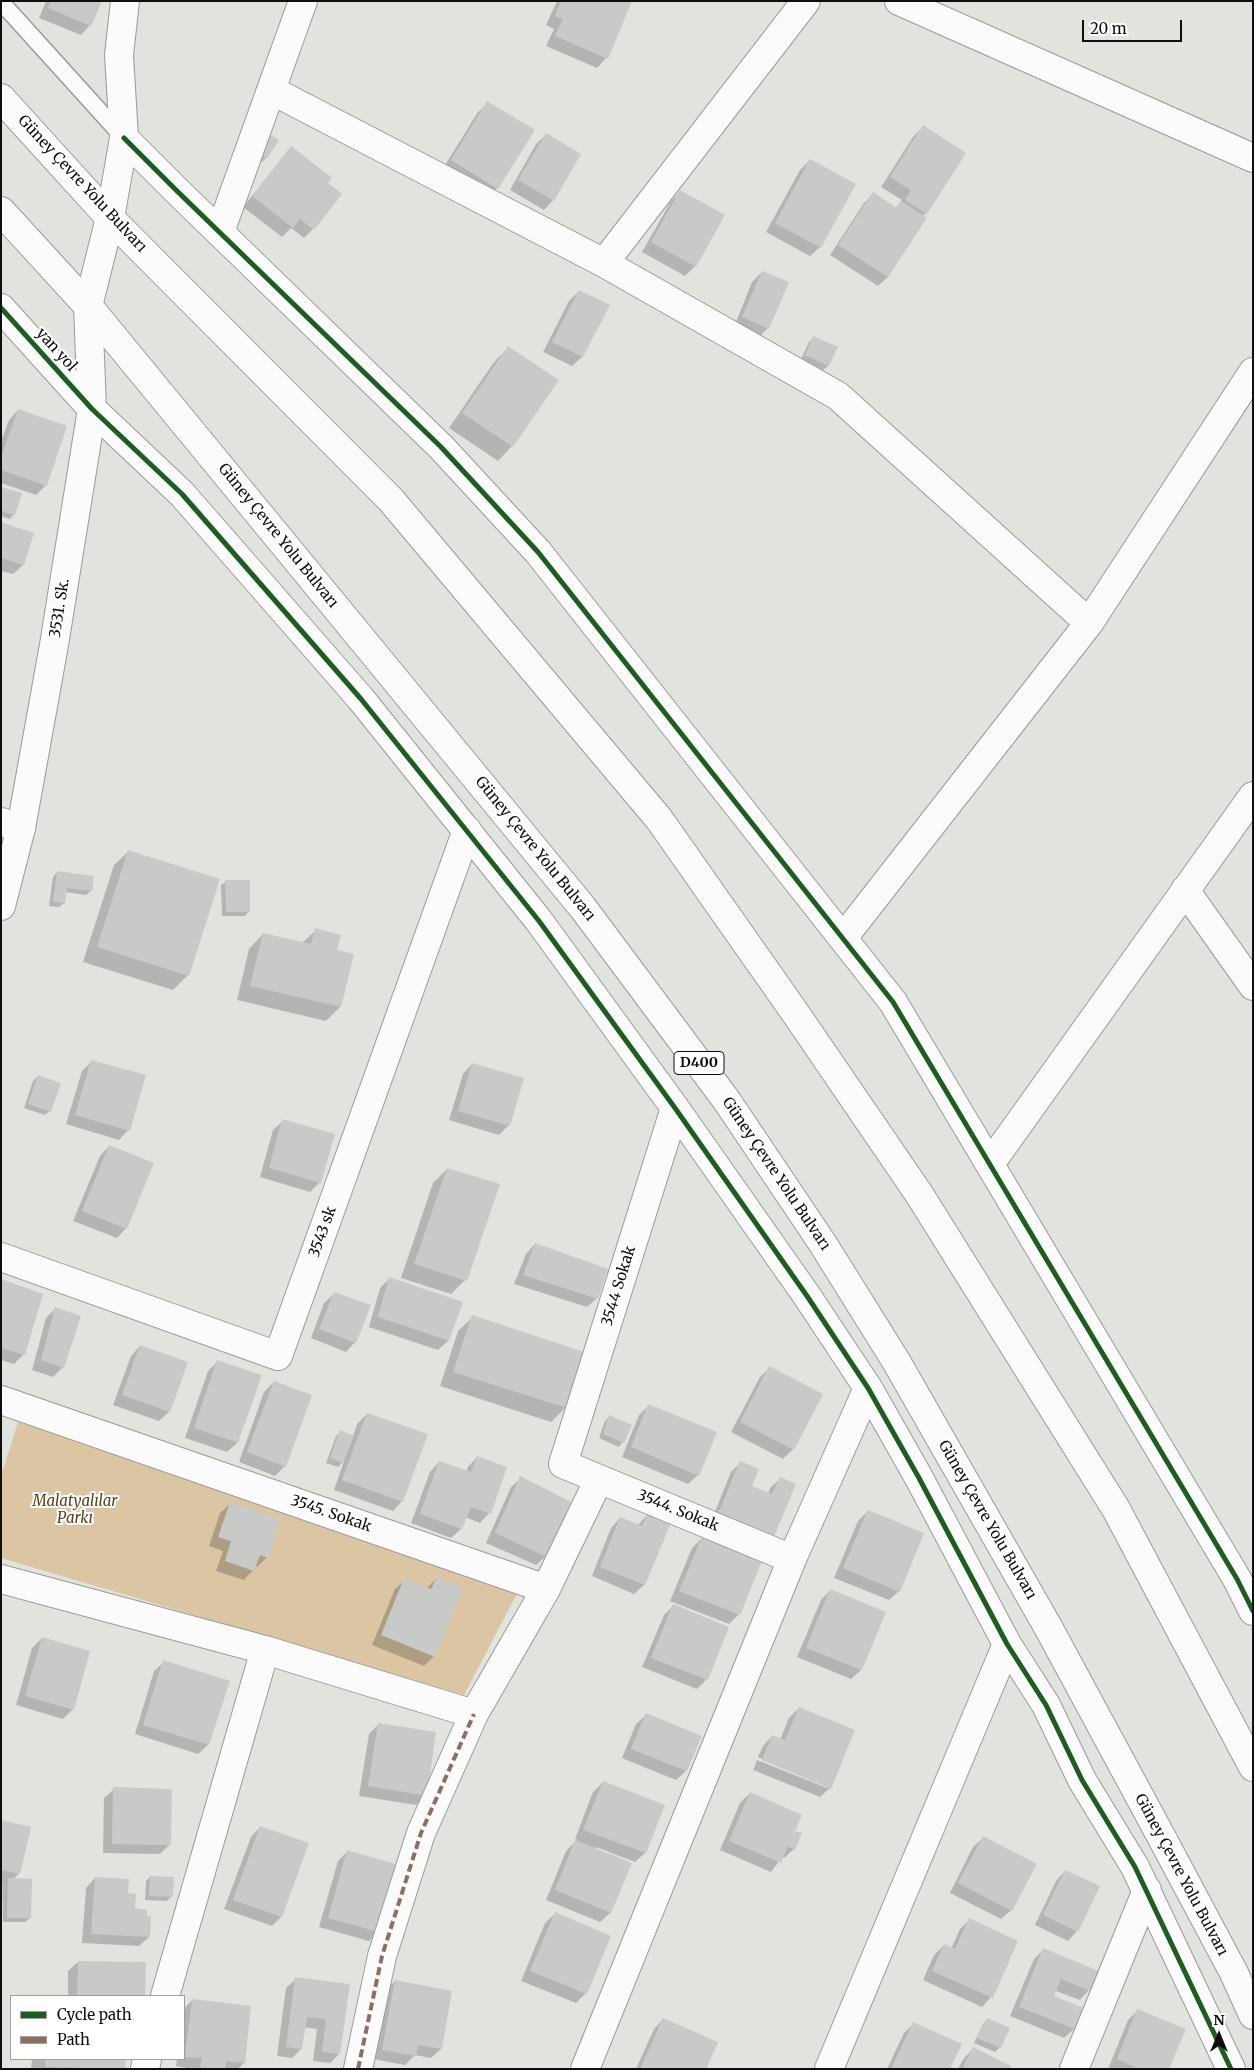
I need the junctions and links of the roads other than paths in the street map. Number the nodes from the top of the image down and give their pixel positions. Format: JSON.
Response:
{"nodes":[{"id":1,"x":125,"y":1,"type":"edge"},
{"id":2,"x":303,"y":1,"type":"edge"},
{"id":3,"x":806,"y":1,"type":"edge"},
{"id":4,"x":899,"y":1,"type":"edge"},
{"id":5,"x":1,"y":2,"type":"edge"},
{"id":6,"x":271,"y":90,"type":"junction"},
{"id":7,"x":1,"y":98,"type":"edge"},
{"id":8,"x":124,"y":138,"type":"junction"},
{"id":9,"x":1253,"y":158,"type":"edge"},
{"id":10,"x":1,"y":211,"type":"edge"},
{"id":11,"x":110,"y":218,"type":"junction"},
{"id":12,"x":220,"y":232,"type":"junction"},
{"id":13,"x":604,"y":262,"type":"junction"},
{"id":14,"x":88,"y":306,"type":"junction"},
{"id":15,"x":1,"y":308,"type":"edge"},
{"id":16,"x":1253,"y":372,"type":"edge"},
{"id":17,"x":92,"y":409,"type":"junction"},
{"id":18,"x":1089,"y":623,"type":"junction"},
{"id":19,"x":1253,"y":796,"type":"edge"},
{"id":20,"x":11,"y":825,"type":"edge"},
{"id":21,"x":466,"y":830,"type":"junction"},
{"id":22,"x":1186,"y":890,"type":"junction"},
{"id":23,"x":1,"y":906,"type":"edge"},
{"id":24,"x":843,"y":938,"type":"junction"},
{"id":25,"x":1253,"y":986,"type":"edge"},
{"id":26,"x":675,"y":1108,"type":"junction"},
{"id":27,"x":990,"y":1164,"type":"junction"},
{"id":28,"x":1,"y":1257,"type":"edge"},
{"id":29,"x":868,"y":1388,"type":"junction"},
{"id":30,"x":1,"y":1400,"type":"edge"},
{"id":31,"x":563,"y":1464,"type":"joint"},
{"id":32,"x":600,"y":1479,"type":"junction"},
{"id":33,"x":792,"y":1559,"type":"junction"},
{"id":34,"x":1,"y":1579,"type":"edge"},
{"id":35,"x":546,"y":1589,"type":"junction"},
{"id":36,"x":1253,"y":1611,"type":"edge"},
{"id":37,"x":1007,"y":1644,"type":"junction"},
{"id":38,"x":265,"y":1650,"type":"junction"},
{"id":39,"x":474,"y":1714,"type":"junction"},
{"id":40,"x":1253,"y":1766,"type":"edge"},
{"id":41,"x":1147,"y":1890,"type":"junction"},
{"id":42,"x":165,"y":1995,"type":"edge"},
{"id":43,"x":1253,"y":2015,"type":"edge"},
{"id":44,"x":358,"y":2069,"type":"edge"},
{"id":45,"x":585,"y":2069,"type":"edge"},
{"id":46,"x":829,"y":2069,"type":"edge"},
{"id":47,"x":1074,"y":2069,"type":"edge"},
{"id":48,"x":1231,"y":2069,"type":"edge"}],
"edges":[{"from":1,"to":8,"type":"main road","name":"3531. Sk."},
{"from":2,"to":6,"type":"main road"},
{"from":3,"to":13,"type":"main road"},
{"from":4,"to":9,"type":"main road"},
{"from":5,"to":8,"type":"lane"},
{"from":6,"to":12,"type":"main road"},
{"from":6,"to":13,"type":"main road"},
{"from":7,"to":11,"type":"main road","name":"Güney Çevre Yolu Bulvarı"},
{"from":8,"to":11,"type":"main road","name":"3531. Sk."},
{"from":8,"to":12,"type":"main road"},
{"from":10,"to":14,"type":"main road","name":"Güney Çevre Yolu Bulvarı","number":"D400"},
{"from":11,"to":14,"type":"main road","name":"3531. Sk."},
{"from":11,"to":40,"type":"main road","name":"Güney Çevre Yolu Bulvarı"},
{"from":12,"to":24,"type":"main road"},
{"from":13,"to":18,"type":"main road"},
{"from":14,"to":17,"type":"main road","name":"3531. Sk."},
{"from":14,"to":43,"type":"main road","name":"Güney Çevre Yolu Bulvarı","number":"D400"},
{"from":15,"to":17,"type":"main road","name":"yan yol"},
{"from":16,"to":18,"type":"main road"},
{"from":17,"to":20,"type":"main road","name":"3531. Sk."},
{"from":17,"to":21,"type":"main road","name":"yan yol"},
{"from":18,"to":24,"type":"main road"},
{"from":19,"to":22,"type":"main road"},
{"from":20,"to":23,"type":"main road","name":"3531. Sk."},
{"from":21,"to":26,"type":"main road","name":"yan yol"},
{"from":21,"to":28,"type":"main road","name":"3543 sk"},
{"from":22,"to":25,"type":"main road"},
{"from":22,"to":27,"type":"main road"},
{"from":24,"to":27,"type":"main road"},
{"from":26,"to":29,"type":"main road","name":"yan yol"},
{"from":26,"to":31,"type":"main road","name":"3544 Sokak"},
{"from":27,"to":36,"type":"main road"},
{"from":29,"to":33,"type":"main road"},
{"from":29,"to":37,"type":"main road","name":"yan yol"},
{"from":30,"to":35,"type":"main road","name":"3545. Sokak"},
{"from":31,"to":32,"type":"main road","name":"3544. Sokak"},
{"from":32,"to":33,"type":"main road","name":"3544. Sokak"},
{"from":32,"to":35,"type":"main road"},
{"from":33,"to":45,"type":"main road"},
{"from":34,"to":38,"type":"main road"},
{"from":35,"to":39,"type":"main road"},
{"from":37,"to":41,"type":"main road","name":"yan yol"},
{"from":37,"to":46,"type":"main road"},
{"from":38,"to":39,"type":"main road"},
{"from":38,"to":42,"type":"main road"},
{"from":39,"to":44,"type":"main road"},
{"from":41,"to":47,"type":"main road"},
{"from":41,"to":48,"type":"main road","name":"yan yol"}]}
